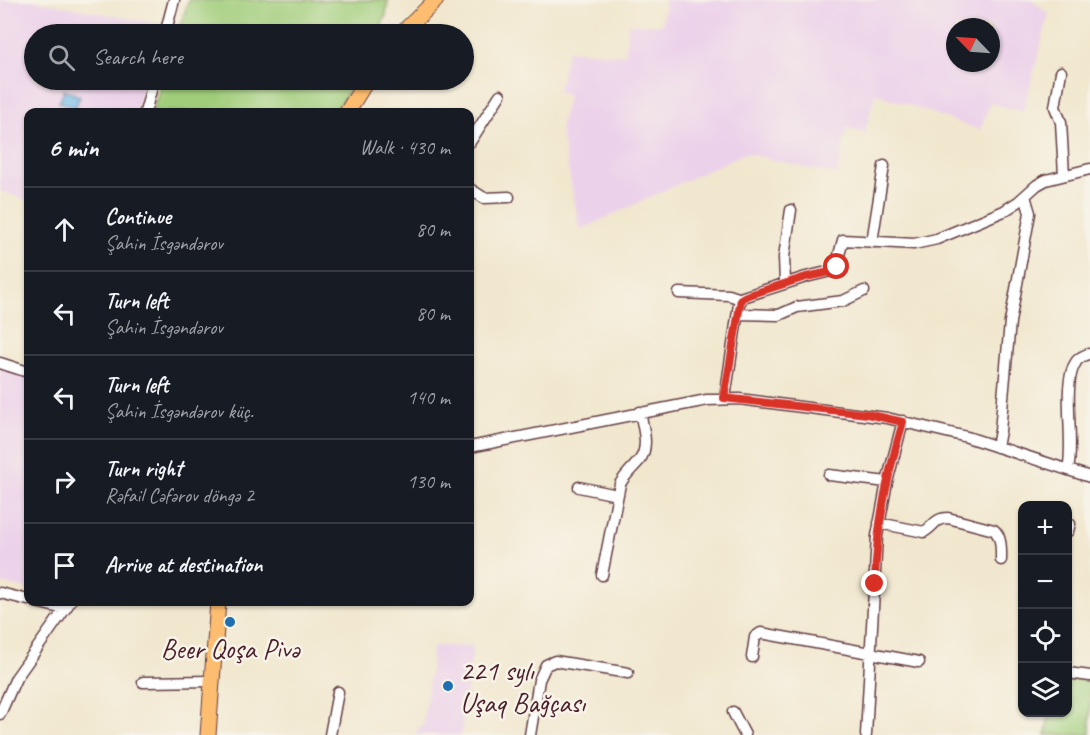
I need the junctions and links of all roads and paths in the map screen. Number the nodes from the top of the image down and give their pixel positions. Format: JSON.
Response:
{"nodes":[{"id":1,"x":174,"y":0,"type":"edge"},
{"id":2,"x":436,"y":0,"type":"edge"},
{"id":3,"x":168,"y":24,"type":"edge"},
{"id":4,"x":411,"y":24,"type":"edge"},
{"id":5,"x":1061,"y":72,"type":"dead end"},
{"id":6,"x":151,"y":90,"type":"edge"},
{"id":7,"x":361,"y":90,"type":"edge"},
{"id":8,"x":500,"y":95,"type":"dead end"},
{"id":9,"x":146,"y":108,"type":"edge"},
{"id":10,"x":350,"y":108,"type":"edge"},
{"id":11,"x":474,"y":136,"type":"edge"},
{"id":12,"x":884,"y":166,"type":"dead end"},
{"id":13,"x":1090,"y":169,"type":"edge"},
{"id":14,"x":1064,"y":175,"type":"junction"},
{"id":15,"x":474,"y":192,"type":"edge"},
{"id":16,"x":1025,"y":196,"type":"junction"},
{"id":17,"x":508,"y":197,"type":"dead end"},
{"id":18,"x":791,"y":210,"type":"dead end"},
{"id":19,"x":872,"y":242,"type":"junction"},
{"id":20,"x":785,"y":283,"type":"junction"},
{"id":21,"x":864,"y":291,"type":"dead end"},
{"id":22,"x":678,"y":293,"type":"dead end"},
{"id":23,"x":741,"y":299,"type":"junction"},
{"id":24,"x":738,"y":315,"type":"junction"},
{"id":25,"x":1088,"y":354,"type":"dead end"},
{"id":26,"x":0,"y":363,"type":"edge"},
{"id":27,"x":24,"y":371,"type":"edge"},
{"id":28,"x":724,"y":398,"type":"junction"},
{"id":29,"x":640,"y":412,"type":"junction"},
{"id":30,"x":903,"y":422,"type":"junction"},
{"id":31,"x":474,"y":446,"type":"edge"},
{"id":32,"x":997,"y":447,"type":"junction"},
{"id":33,"x":1068,"y":470,"type":"junction"},
{"id":34,"x":829,"y":475,"type":"dead end"},
{"id":35,"x":1090,"y":477,"type":"edge"},
{"id":36,"x":887,"y":482,"type":"junction"},
{"id":37,"x":579,"y":487,"type":"dead end"},
{"id":38,"x":617,"y":495,"type":"junction"},
{"id":39,"x":879,"y":523,"type":"junction"},
{"id":40,"x":1002,"y":560,"type":"dead end"},
{"id":41,"x":602,"y":575,"type":"dead end"},
{"id":42,"x":0,"y":593,"type":"edge"},
{"id":43,"x":24,"y":599,"type":"edge"},
{"id":44,"x":66,"y":606,"type":"edge"},
{"id":45,"x":218,"y":606,"type":"edge"},
{"id":46,"x":871,"y":653,"type":"junction"},
{"id":47,"x":752,"y":657,"type":"dead end"},
{"id":48,"x":919,"y":662,"type":"dead end"},
{"id":49,"x":627,"y":674,"type":"dead end"},
{"id":50,"x":1072,"y":674,"type":"edge"},
{"id":51,"x":1090,"y":676,"type":"edge"},
{"id":52,"x":212,"y":681,"type":"junction"},
{"id":53,"x":143,"y":682,"type":"dead end"},
{"id":54,"x":338,"y":692,"type":"dead end"},
{"id":55,"x":733,"y":712,"type":"dead end"},
{"id":56,"x":0,"y":714,"type":"edge"},
{"id":57,"x":208,"y":735,"type":"edge"},
{"id":58,"x":330,"y":735,"type":"edge"},
{"id":59,"x":530,"y":735,"type":"edge"},
{"id":60,"x":745,"y":735,"type":"edge"},
{"id":61,"x":866,"y":735,"type":"edge"}],
"edges":[{"from":1,"to":3,"type":"street"},
{"from":2,"to":4,"type":"main road"},
{"from":5,"to":14,"type":"street"},
{"from":6,"to":9,"type":"street"},
{"from":7,"to":10,"type":"main road"},
{"from":8,"to":11,"type":"street"},
{"from":12,"to":19,"type":"street"},
{"from":13,"to":14,"type":"street"},
{"from":14,"to":16,"type":"street"},
{"from":15,"to":17,"type":"street"},
{"from":16,"to":19,"type":"street"},
{"from":16,"to":32,"type":"street"},
{"from":18,"to":20,"type":"street"},
{"from":19,"to":20,"type":"street"},
{"from":20,"to":23,"type":"street"},
{"from":21,"to":24,"type":"street"},
{"from":22,"to":23,"type":"street"},
{"from":23,"to":24,"type":"street"},
{"from":24,"to":28,"type":"street"},
{"from":25,"to":33,"type":"street"},
{"from":26,"to":27,"type":"street"},
{"from":28,"to":29,"type":"street"},
{"from":28,"to":30,"type":"street"},
{"from":29,"to":31,"type":"street"},
{"from":29,"to":38,"type":"street"},
{"from":30,"to":32,"type":"street"},
{"from":30,"to":36,"type":"street"},
{"from":32,"to":33,"type":"street"},
{"from":33,"to":35,"type":"street"},
{"from":34,"to":36,"type":"street"},
{"from":36,"to":39,"type":"street"},
{"from":37,"to":38,"type":"street"},
{"from":38,"to":41,"type":"street"},
{"from":39,"to":40,"type":"street"},
{"from":39,"to":46,"type":"street"},
{"from":42,"to":43,"type":"street"},
{"from":44,"to":56,"type":"street"},
{"from":45,"to":52,"type":"main road"},
{"from":46,"to":47,"type":"street"},
{"from":46,"to":48,"type":"street"},
{"from":46,"to":61,"type":"street"},
{"from":49,"to":59,"type":"street"},
{"from":50,"to":51,"type":"street"},
{"from":52,"to":53,"type":"street"},
{"from":52,"to":57,"type":"main road"},
{"from":54,"to":58,"type":"street"},
{"from":55,"to":60,"type":"street"}]}
